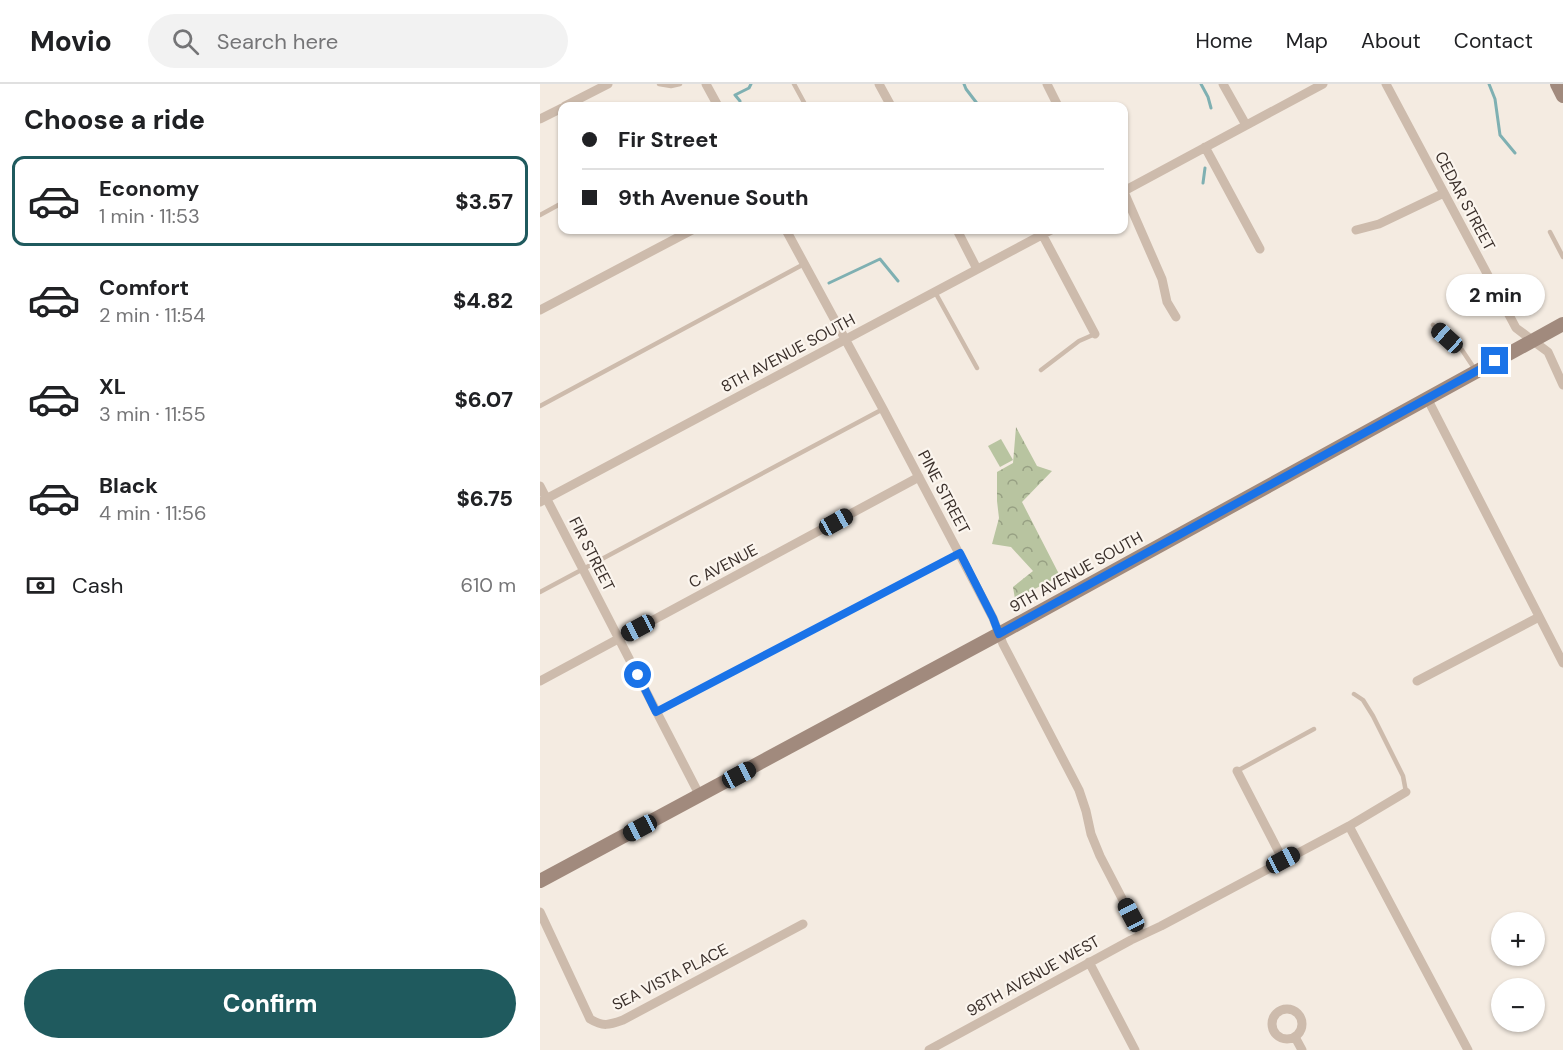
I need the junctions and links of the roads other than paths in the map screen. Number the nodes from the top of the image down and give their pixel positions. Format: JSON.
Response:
{"nodes":[{"id":1,"x":608,"y":84,"type":"edge"},
{"id":2,"x":659,"y":84,"type":"edge"},
{"id":3,"x":680,"y":84,"type":"edge"},
{"id":4,"x":706,"y":84,"type":"edge"},
{"id":5,"x":794,"y":84,"type":"edge"},
{"id":6,"x":879,"y":84,"type":"edge"},
{"id":7,"x":1047,"y":84,"type":"edge"},
{"id":8,"x":1223,"y":84,"type":"edge"},
{"id":9,"x":1323,"y":84,"type":"edge"},
{"id":10,"x":1386,"y":84,"type":"edge"},
{"id":11,"x":1557,"y":84,"type":"edge"},
{"id":12,"x":1306,"y":88,"type":"edge"},
{"id":13,"x":1563,"y":96,"type":"edge"},
{"id":14,"x":574,"y":102,"type":"edge"},
{"id":15,"x":716,"y":102,"type":"edge"},
{"id":16,"x":804,"y":102,"type":"edge"},
{"id":17,"x":889,"y":102,"type":"edge"},
{"id":18,"x":1056,"y":102,"type":"edge"},
{"id":19,"x":558,"y":110,"type":"edge"},
{"id":20,"x":540,"y":119,"type":"edge"},
{"id":21,"x":1246,"y":125,"type":"junction"},
{"id":22,"x":1205,"y":147,"type":"junction"},
{"id":23,"x":1128,"y":189,"type":"edge"},
{"id":24,"x":1444,"y":194,"type":"junction"},
{"id":25,"x":1128,"y":200,"type":"edge"},
{"id":26,"x":558,"y":205,"type":"edge"},
{"id":27,"x":540,"y":215,"type":"edge"},
{"id":28,"x":1356,"y":230,"type":"dead end"},
{"id":29,"x":1550,"y":232,"type":"dead end"},
{"id":30,"x":684,"y":234,"type":"edge"},
{"id":31,"x":788,"y":234,"type":"edge"},
{"id":32,"x":959,"y":234,"type":"edge"},
{"id":33,"x":1042,"y":234,"type":"edge"},
{"id":34,"x":1047,"y":234,"type":"edge"},
{"id":35,"x":1260,"y":249,"type":"dead end"},
{"id":36,"x":1563,"y":257,"type":"edge"},
{"id":37,"x":804,"y":264,"type":"junction"},
{"id":38,"x":977,"y":268,"type":"junction"},
{"id":39,"x":935,"y":291,"type":"junction"},
{"id":40,"x":540,"y":310,"type":"edge"},
{"id":41,"x":1176,"y":317,"type":"dead end"},
{"id":42,"x":1563,"y":324,"type":"edge"},
{"id":43,"x":1433,"y":325,"type":"dead end"},
{"id":44,"x":1095,"y":334,"type":"joint"},
{"id":45,"x":845,"y":339,"type":"junction"},
{"id":46,"x":1533,"y":340,"type":"junction"},
{"id":47,"x":977,"y":368,"type":"dead end"},
{"id":48,"x":1041,"y":370,"type":"dead end"},
{"id":49,"x":1476,"y":372,"type":"junction"},
{"id":50,"x":1563,"y":386,"type":"edge"},
{"id":51,"x":1427,"y":398,"type":"junction"},
{"id":52,"x":540,"y":406,"type":"edge"},
{"id":53,"x":883,"y":409,"type":"junction"},
{"id":54,"x":919,"y":477,"type":"junction"},
{"id":55,"x":540,"y":486,"type":"edge"},
{"id":56,"x":543,"y":501,"type":"edge"},
{"id":57,"x":960,"y":553,"type":"junction"},
{"id":58,"x":583,"y":569,"type":"junction"},
{"id":59,"x":540,"y":592,"type":"edge"},
{"id":60,"x":1539,"y":617,"type":"junction"},
{"id":61,"x":999,"y":634,"type":"junction"},
{"id":62,"x":619,"y":639,"type":"junction"},
{"id":63,"x":1563,"y":663,"type":"edge"},
{"id":64,"x":540,"y":681,"type":"edge"},
{"id":65,"x":1417,"y":681,"type":"dead end"},
{"id":66,"x":1354,"y":694,"type":"dead end"},
{"id":67,"x":656,"y":712,"type":"junction"},
{"id":68,"x":1314,"y":729,"type":"dead end"},
{"id":69,"x":1237,"y":771,"type":"joint"},
{"id":70,"x":1406,"y":792,"type":"joint"},
{"id":71,"x":700,"y":796,"type":"junction"},
{"id":72,"x":1348,"y":826,"type":"junction"},
{"id":73,"x":1283,"y":860,"type":"junction"},
{"id":74,"x":540,"y":881,"type":"edge"},
{"id":75,"x":540,"y":912,"type":"edge"},
{"id":76,"x":803,"y":924,"type":"dead end"},
{"id":77,"x":1141,"y":935,"type":"junction"},
{"id":78,"x":1089,"y":962,"type":"junction"},
{"id":79,"x":1295,"y":1036,"type":"dead end"},
{"id":80,"x":928,"y":1050,"type":"edge"},
{"id":81,"x":1135,"y":1050,"type":"edge"},
{"id":82,"x":1302,"y":1050,"type":"edge"},
{"id":83,"x":1468,"y":1050,"type":"edge"}],
"edges":[{"from":1,"to":14,"type":"street"},
{"from":2,"to":3,"type":"lane"},
{"from":4,"to":15,"type":"street"},
{"from":5,"to":16,"type":"lane"},
{"from":6,"to":17,"type":"street"},
{"from":7,"to":18,"type":"street"},
{"from":8,"to":21,"type":"street"},
{"from":9,"to":12,"type":"street"},
{"from":10,"to":24,"type":"street","name":"CEDAR STREET"},
{"from":11,"to":13,"type":"main road"},
{"from":12,"to":21,"type":"street"},
{"from":19,"to":20,"type":"street"},
{"from":21,"to":22,"type":"street"},
{"from":22,"to":23,"type":"street"},
{"from":22,"to":35,"type":"street"},
{"from":24,"to":28,"type":"street"},
{"from":24,"to":46,"type":"street","name":"CEDAR STREET"},
{"from":25,"to":41,"type":"street"},
{"from":26,"to":27,"type":"lane"},
{"from":29,"to":36,"type":"lane"},
{"from":30,"to":40,"type":"street"},
{"from":31,"to":37,"type":"street","name":"PINE STREET"},
{"from":32,"to":38,"type":"street"},
{"from":33,"to":38,"type":"street","name":"8TH AVENUE SOUTH"},
{"from":34,"to":44,"type":"street"},
{"from":37,"to":45,"type":"street","name":"PINE STREET"},
{"from":37,"to":52,"type":"lane"},
{"from":38,"to":39,"type":"street","name":"8TH AVENUE SOUTH"},
{"from":39,"to":45,"type":"street","name":"8TH AVENUE SOUTH"},
{"from":39,"to":47,"type":"lane"},
{"from":42,"to":46,"type":"main road","name":"9TH AVENUE SOUTH"},
{"from":43,"to":49,"type":"lane"},
{"from":44,"to":48,"type":"lane"},
{"from":45,"to":53,"type":"street","name":"PINE STREET"},
{"from":45,"to":56,"type":"street","name":"8TH AVENUE SOUTH"},
{"from":46,"to":49,"type":"main road","name":"9TH AVENUE SOUTH"},
{"from":46,"to":50,"type":"street","name":"CEDAR STREET"},
{"from":49,"to":51,"type":"main road","name":"9TH AVENUE SOUTH"},
{"from":51,"to":60,"type":"street"},
{"from":51,"to":61,"type":"main road","name":"9TH AVENUE SOUTH"},
{"from":53,"to":54,"type":"street","name":"PINE STREET"},
{"from":53,"to":58,"type":"lane"},
{"from":54,"to":57,"type":"street","name":"PINE STREET"},
{"from":54,"to":62,"type":"street","name":"C AVENUE"},
{"from":55,"to":56,"type":"street","name":"FIR STREET"},
{"from":56,"to":58,"type":"street","name":"FIR STREET"},
{"from":57,"to":61,"type":"street","name":"PINE STREET"},
{"from":57,"to":67,"type":"lane"},
{"from":58,"to":59,"type":"lane"},
{"from":58,"to":62,"type":"street","name":"FIR STREET"},
{"from":60,"to":63,"type":"street"},
{"from":60,"to":65,"type":"street"},
{"from":61,"to":71,"type":"main road","name":"9TH AVENUE SOUTH"},
{"from":61,"to":77,"type":"street","name":"PINE STREET"},
{"from":62,"to":64,"type":"street","name":"C AVENUE"},
{"from":62,"to":67,"type":"street","name":"FIR STREET"},
{"from":66,"to":70,"type":"lane"},
{"from":67,"to":71,"type":"street","name":"FIR STREET"},
{"from":68,"to":69,"type":"lane"},
{"from":69,"to":73,"type":"street"},
{"from":70,"to":72,"type":"street","name":"98TH AVENUE WEST"},
{"from":71,"to":74,"type":"main road","name":"9TH AVENUE SOUTH"},
{"from":72,"to":73,"type":"street","name":"98TH AVENUE WEST"},
{"from":72,"to":83,"type":"street"},
{"from":73,"to":77,"type":"street","name":"98TH AVENUE WEST"},
{"from":75,"to":76,"type":"street","name":"SEA VISTA PLACE"},
{"from":77,"to":78,"type":"street","name":"98TH AVENUE WEST"},
{"from":78,"to":80,"type":"street","name":"98TH AVENUE WEST"},
{"from":78,"to":81,"type":"street"},
{"from":79,"to":82,"type":"street"}]}
